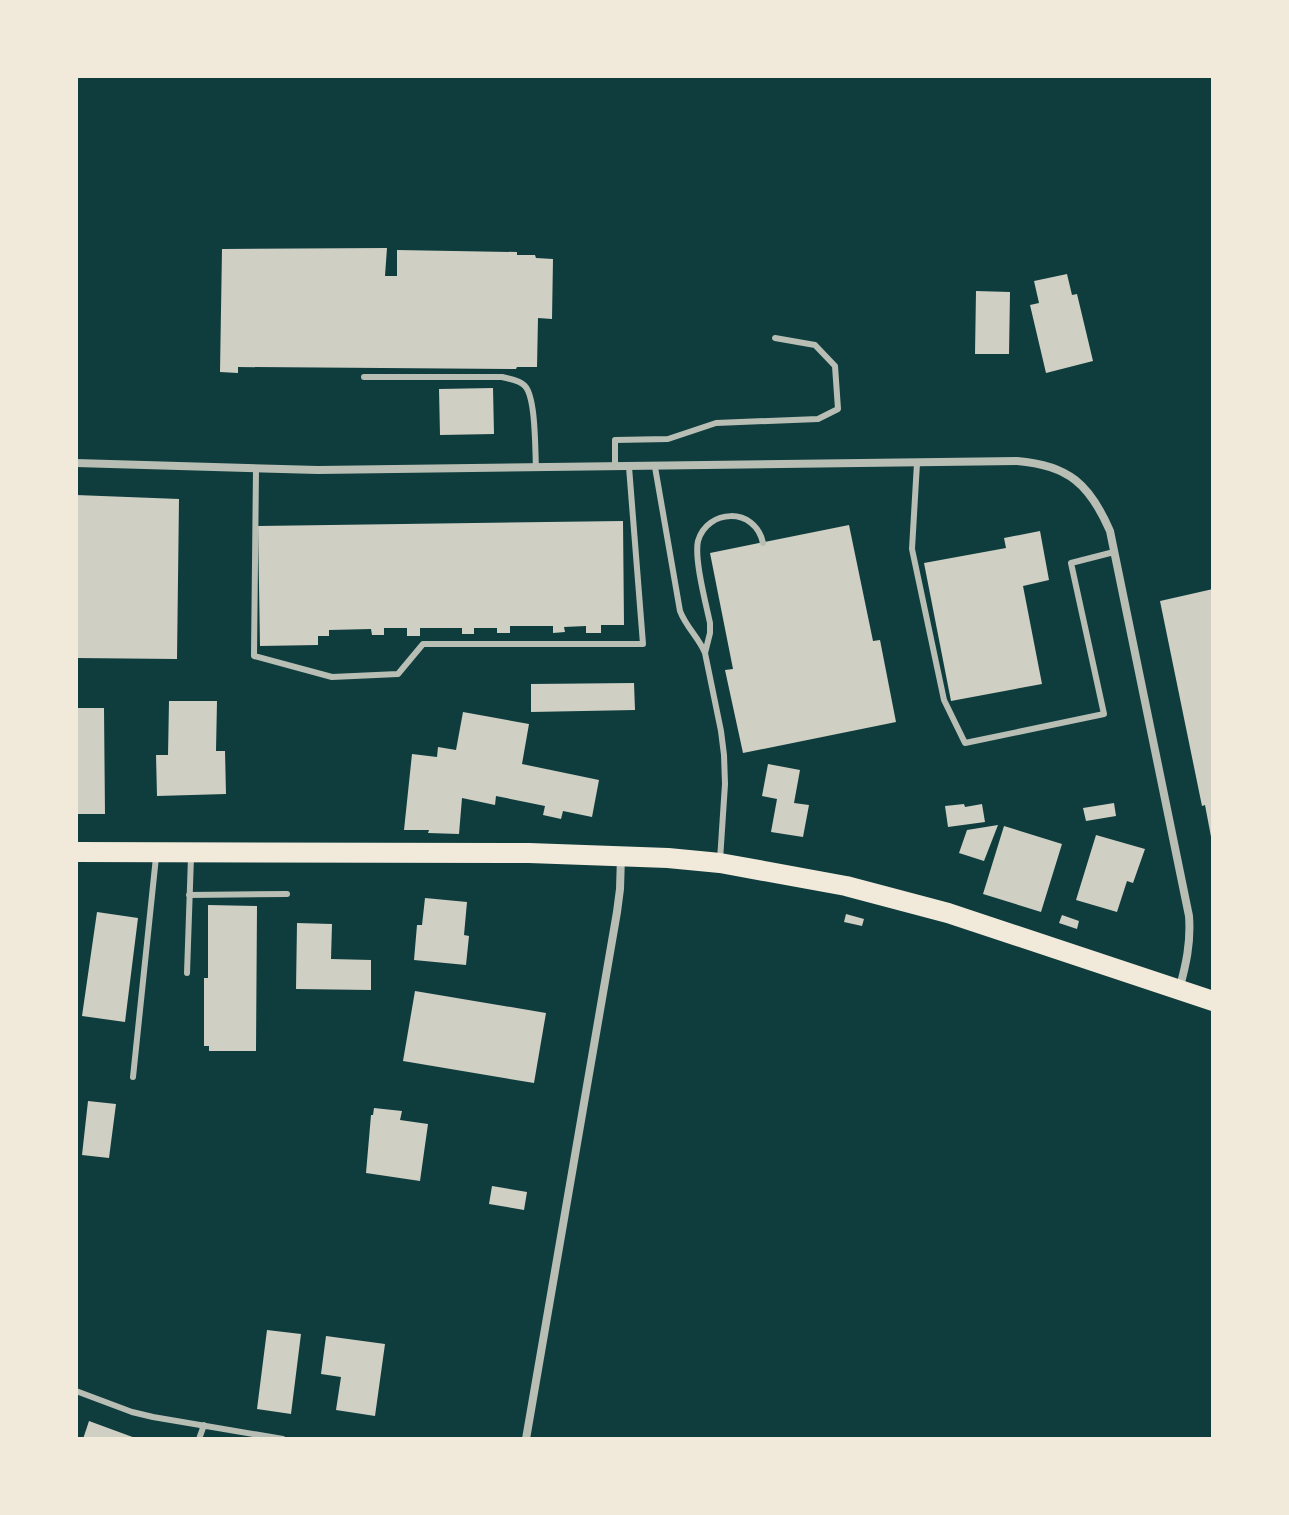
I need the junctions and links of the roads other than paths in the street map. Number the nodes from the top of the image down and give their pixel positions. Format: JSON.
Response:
{"nodes":[{"id":1,"x":775,"y":338,"type":"dead end"},
{"id":2,"x":364,"y":377,"type":"dead end"},
{"id":3,"x":76,"y":463,"type":"edge"},
{"id":4,"x":917,"y":463,"type":"junction"},
{"id":5,"x":615,"y":467,"type":"junction"},
{"id":6,"x":629,"y":467,"type":"junction"},
{"id":7,"x":655,"y":467,"type":"junction"},
{"id":8,"x":536,"y":468,"type":"junction"},
{"id":9,"x":256,"y":469,"type":"junction"},
{"id":10,"x":763,"y":543,"type":"dead end"},
{"id":11,"x":1114,"y":552,"type":"junction"},
{"id":12,"x":705,"y":653,"type":"junction"},
{"id":13,"x":76,"y":852,"type":"edge"},
{"id":14,"x":156,"y":853,"type":"junction"},
{"id":15,"x":191,"y":853,"type":"junction"},
{"id":16,"x":621,"y":856,"type":"junction"},
{"id":17,"x":720,"y":863,"type":"junction"},
{"id":18,"x":287,"y":894,"type":"dead end"},
{"id":19,"x":189,"y":895,"type":"junction"},
{"id":20,"x":187,"y":973,"type":"dead end"},
{"id":21,"x":1179,"y":990,"type":"junction"},
{"id":22,"x":1213,"y":1001,"type":"edge"},
{"id":23,"x":133,"y":1077,"type":"dead end"},
{"id":24,"x":76,"y":1391,"type":"edge"},
{"id":25,"x":204,"y":1425,"type":"junction"},
{"id":26,"x":242,"y":1435,"type":"edge"},
{"id":27,"x":199,"y":1439,"type":"edge"},
{"id":28,"x":283,"y":1439,"type":"edge"},
{"id":29,"x":526,"y":1439,"type":"edge"}],
"edges":[{"from":1,"to":5,"type":"lane"},
{"from":2,"to":8,"type":"lane"},
{"from":3,"to":9,"type":"street"},
{"from":4,"to":7,"type":"street"},
{"from":4,"to":11,"type":"street"},
{"from":4,"to":11,"type":"lane"},
{"from":5,"to":6,"type":"street"},
{"from":5,"to":8,"type":"street"},
{"from":6,"to":7,"type":"street"},
{"from":6,"to":9,"type":"lane"},
{"from":7,"to":12,"type":"lane"},
{"from":8,"to":9,"type":"street"},
{"from":10,"to":12,"type":"lane"},
{"from":11,"to":21,"type":"street"},
{"from":12,"to":17,"type":"lane"},
{"from":13,"to":14,"type":"main road"},
{"from":14,"to":15,"type":"main road"},
{"from":14,"to":23,"type":"lane"},
{"from":15,"to":16,"type":"main road"},
{"from":15,"to":19,"type":"lane"},
{"from":16,"to":17,"type":"main road"},
{"from":16,"to":29,"type":"street"},
{"from":17,"to":21,"type":"main road"},
{"from":18,"to":19,"type":"lane"},
{"from":19,"to":20,"type":"lane"},
{"from":21,"to":22,"type":"main road"},
{"from":24,"to":25,"type":"lane"},
{"from":25,"to":26,"type":"lane"},
{"from":25,"to":27,"type":"lane"},
{"from":26,"to":28,"type":"lane"}]}
